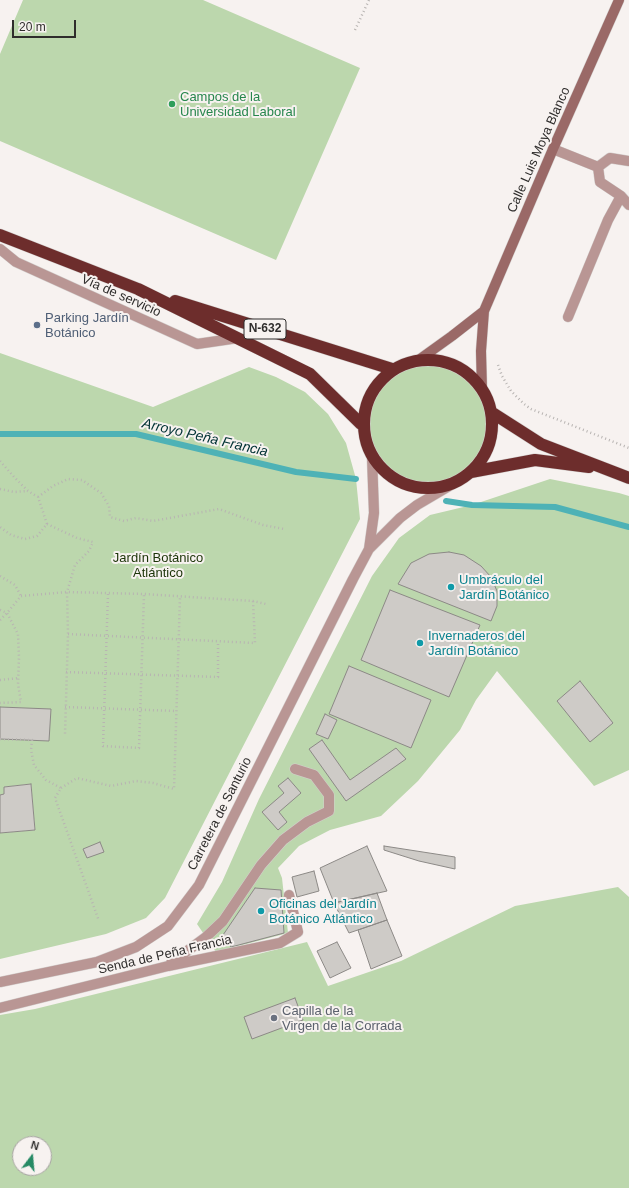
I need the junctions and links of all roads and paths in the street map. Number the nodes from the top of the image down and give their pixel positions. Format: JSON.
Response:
{"nodes":[{"id":1,"x":369,"y":0,"type":"edge"},
{"id":2,"x":619,"y":0,"type":"edge"},
{"id":3,"x":355,"y":30,"type":"dead end"},
{"id":4,"x":553,"y":149,"type":"junction"},
{"id":5,"x":629,"y":162,"type":"edge"},
{"id":6,"x":598,"y":167,"type":"junction"},
{"id":7,"x":621,"y":196,"type":"junction"},
{"id":8,"x":629,"y":205,"type":"edge"},
{"id":9,"x":0,"y":235,"type":"edge"},
{"id":10,"x":0,"y":249,"type":"edge"},
{"id":11,"x":138,"y":289,"type":"junction"},
{"id":12,"x":484,"y":311,"type":"junction"},
{"id":13,"x":568,"y":317,"type":"dead end"},
{"id":14,"x":238,"y":338,"type":"junction"},
{"id":15,"x":497,"y":358,"type":"dead end"},
{"id":16,"x":420,"y":359,"type":"junction"},
{"id":17,"x":392,"y":369,"type":"junction"},
{"id":18,"x":482,"y":390,"type":"junction"},
{"id":19,"x":491,"y":412,"type":"junction"},
{"id":20,"x":362,"y":424,"type":"junction"},
{"id":21,"x":629,"y":448,"type":"edge"},
{"id":22,"x":372,"y":457,"type":"junction"},
{"id":23,"x":0,"y":462,"type":"edge"},
{"id":24,"x":606,"y":470,"type":"junction"},
{"id":25,"x":471,"y":472,"type":"junction"},
{"id":26,"x":629,"y":478,"type":"edge"},
{"id":27,"x":451,"y":485,"type":"junction"},
{"id":28,"x":0,"y":489,"type":"edge"},
{"id":29,"x":28,"y":491,"type":"junction"},
{"id":30,"x":38,"y":497,"type":"junction"},
{"id":31,"x":47,"y":524,"type":"junction"},
{"id":32,"x":0,"y":527,"type":"edge"},
{"id":33,"x":284,"y":529,"type":"dead end"},
{"id":34,"x":369,"y":549,"type":"junction"},
{"id":35,"x":0,"y":576,"type":"edge"},
{"id":36,"x":67,"y":592,"type":"junction"},
{"id":37,"x":108,"y":594,"type":"junction"},
{"id":38,"x":144,"y":594,"type":"junction"},
{"id":39,"x":21,"y":596,"type":"junction"},
{"id":40,"x":180,"y":597,"type":"junction"},
{"id":41,"x":253,"y":601,"type":"junction"},
{"id":42,"x":266,"y":604,"type":"dead end"},
{"id":43,"x":0,"y":610,"type":"edge"},
{"id":44,"x":7,"y":613,"type":"junction"},
{"id":45,"x":0,"y":620,"type":"edge"},
{"id":46,"x":68,"y":634,"type":"junction"},
{"id":47,"x":107,"y":636,"type":"junction"},
{"id":48,"x":142,"y":638,"type":"junction"},
{"id":49,"x":179,"y":639,"type":"junction"},
{"id":50,"x":218,"y":641,"type":"junction"},
{"id":51,"x":66,"y":672,"type":"junction"},
{"id":52,"x":105,"y":673,"type":"junction"},
{"id":53,"x":140,"y":674,"type":"junction"},
{"id":54,"x":178,"y":675,"type":"junction"},
{"id":55,"x":19,"y":678,"type":"junction"},
{"id":56,"x":0,"y":680,"type":"edge"},
{"id":57,"x":0,"y":703,"type":"edge"},
{"id":58,"x":65,"y":707,"type":"junction"},
{"id":59,"x":104,"y":708,"type":"junction"},
{"id":60,"x":140,"y":710,"type":"junction"},
{"id":61,"x":176,"y":711,"type":"junction"},
{"id":62,"x":65,"y":734,"type":"dead end"},
{"id":63,"x":0,"y":739,"type":"edge"},
{"id":64,"x":295,"y":769,"type":"dead end"},
{"id":65,"x":62,"y":788,"type":"junction"},
{"id":66,"x":289,"y":895,"type":"dead end"},
{"id":67,"x":99,"y":921,"type":"dead end"},
{"id":68,"x":168,"y":966,"type":"junction"},
{"id":69,"x":0,"y":982,"type":"edge"},
{"id":70,"x":0,"y":1008,"type":"edge"}],
"edges":[{"from":1,"to":3,"type":"path"},
{"from":2,"to":4,"type":"street","name":"Calle Luis Moya Blanco"},
{"from":4,"to":6,"type":"street"},
{"from":4,"to":12,"type":"street","name":"Calle Luis Moya Blanco"},
{"from":5,"to":6,"type":"street"},
{"from":6,"to":7,"type":"street"},
{"from":7,"to":8,"type":"street"},
{"from":7,"to":13,"type":"street"},
{"from":9,"to":11,"type":"highway","number":"N-632"},
{"from":10,"to":14,"type":"street","name":"Vía de servicio"},
{"from":11,"to":14,"type":"highway","number":"N-632"},
{"from":11,"to":17,"type":"highway","number":"N-632"},
{"from":12,"to":16,"type":"street","name":"Calle Luis Moya Blanco"},
{"from":12,"to":18,"type":"street","name":"Calle Luis Moya Blanco"},
{"from":14,"to":20,"type":"highway","number":"N-632"},
{"from":15,"to":21,"type":"path"},
{"from":16,"to":17,"type":"highway"},
{"from":16,"to":18,"type":"highway"},
{"from":17,"to":20,"type":"highway"},
{"from":18,"to":19,"type":"highway"},
{"from":19,"to":24,"type":"highway","number":"N-632"},
{"from":19,"to":25,"type":"highway"},
{"from":20,"to":22,"type":"highway","number":"N-632"},
{"from":22,"to":27,"type":"highway","number":"N-632"},
{"from":22,"to":34,"type":"street","name":"Carretera de Santurio"},
{"from":23,"to":29,"type":"path"},
{"from":24,"to":25,"type":"highway","number":"N-632"},
{"from":24,"to":26,"type":"highway","number":"N-632"},
{"from":25,"to":27,"type":"highway","number":"N-632"},
{"from":27,"to":34,"type":"street","name":"Carretera de Santurio"},
{"from":28,"to":29,"type":"path"},
{"from":29,"to":30,"type":"path"},
{"from":30,"to":31,"type":"path"},
{"from":30,"to":33,"type":"path"},
{"from":31,"to":32,"type":"path"},
{"from":31,"to":36,"type":"path"},
{"from":34,"to":69,"type":"street","name":"Carretera de Santurio"},
{"from":35,"to":39,"type":"path"},
{"from":36,"to":37,"type":"path"},
{"from":36,"to":39,"type":"path"},
{"from":36,"to":46,"type":"path"},
{"from":37,"to":38,"type":"path"},
{"from":37,"to":47,"type":"path"},
{"from":38,"to":40,"type":"path"},
{"from":38,"to":48,"type":"path"},
{"from":39,"to":44,"type":"path"},
{"from":40,"to":41,"type":"path"},
{"from":40,"to":49,"type":"path"},
{"from":41,"to":42,"type":"path"},
{"from":41,"to":50,"type":"path"},
{"from":43,"to":44,"type":"path"},
{"from":44,"to":45,"type":"path"},
{"from":44,"to":55,"type":"path"},
{"from":46,"to":47,"type":"path"},
{"from":46,"to":51,"type":"path"},
{"from":47,"to":48,"type":"path"},
{"from":47,"to":52,"type":"path"},
{"from":48,"to":49,"type":"path"},
{"from":48,"to":53,"type":"path"},
{"from":49,"to":50,"type":"path"},
{"from":49,"to":54,"type":"path"},
{"from":50,"to":54,"type":"path"},
{"from":51,"to":52,"type":"path"},
{"from":51,"to":58,"type":"path"},
{"from":52,"to":53,"type":"path"},
{"from":52,"to":59,"type":"path"},
{"from":53,"to":54,"type":"path"},
{"from":53,"to":60,"type":"path"},
{"from":54,"to":61,"type":"path"},
{"from":55,"to":56,"type":"path"},
{"from":55,"to":57,"type":"path"},
{"from":58,"to":59,"type":"path"},
{"from":58,"to":62,"type":"path"},
{"from":59,"to":60,"type":"path"},
{"from":59,"to":60,"type":"path"},
{"from":60,"to":61,"type":"path"},
{"from":61,"to":65,"type":"path"},
{"from":63,"to":65,"type":"path"},
{"from":64,"to":68,"type":"street"},
{"from":65,"to":67,"type":"path"},
{"from":66,"to":68,"type":"street","name":"Senda de Peña Francia"},
{"from":68,"to":70,"type":"street","name":"Senda de Peña Francia"}]}
